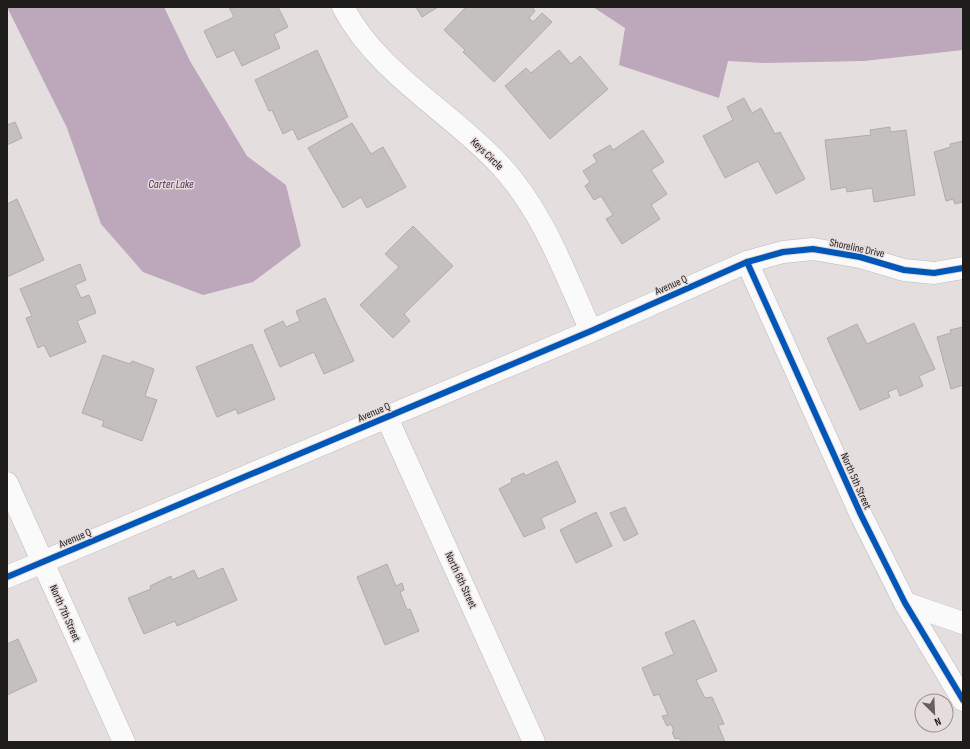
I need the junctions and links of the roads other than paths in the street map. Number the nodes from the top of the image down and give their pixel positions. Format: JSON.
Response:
{"nodes":[{"id":1,"x":343,"y":7,"type":"edge"},
{"id":2,"x":747,"y":262,"type":"junction"},
{"id":3,"x":963,"y":268,"type":"edge"},
{"id":4,"x":591,"y":331,"type":"junction"},
{"id":5,"x":386,"y":418,"type":"junction"},
{"id":6,"x":7,"y":483,"type":"edge"},
{"id":7,"x":42,"y":563,"type":"junction"},
{"id":8,"x":7,"y":578,"type":"edge"},
{"id":9,"x":905,"y":603,"type":"junction"},
{"id":10,"x":963,"y":623,"type":"edge"},
{"id":11,"x":963,"y":700,"type":"edge"},
{"id":12,"x":124,"y":742,"type":"edge"},
{"id":13,"x":534,"y":742,"type":"edge"}],
"edges":[{"from":1,"to":4,"type":"street","name":"Keys Circle"},
{"from":2,"to":3,"type":"street","name":"Shoreline Drive"},
{"from":2,"to":4,"type":"street","name":"Avenue Q"},
{"from":2,"to":9,"type":"street","name":"North 5th Street"},
{"from":4,"to":5,"type":"street","name":"Avenue Q"},
{"from":5,"to":7,"type":"street","name":"Avenue Q"},
{"from":5,"to":13,"type":"street","name":"North 6th Street"},
{"from":6,"to":7,"type":"street","name":"North 7th Street"},
{"from":7,"to":8,"type":"street","name":"Avenue Q"},
{"from":7,"to":12,"type":"street","name":"North 7th Street"},
{"from":9,"to":10,"type":"street"},
{"from":9,"to":11,"type":"street","name":"North 5th Street"}]}
